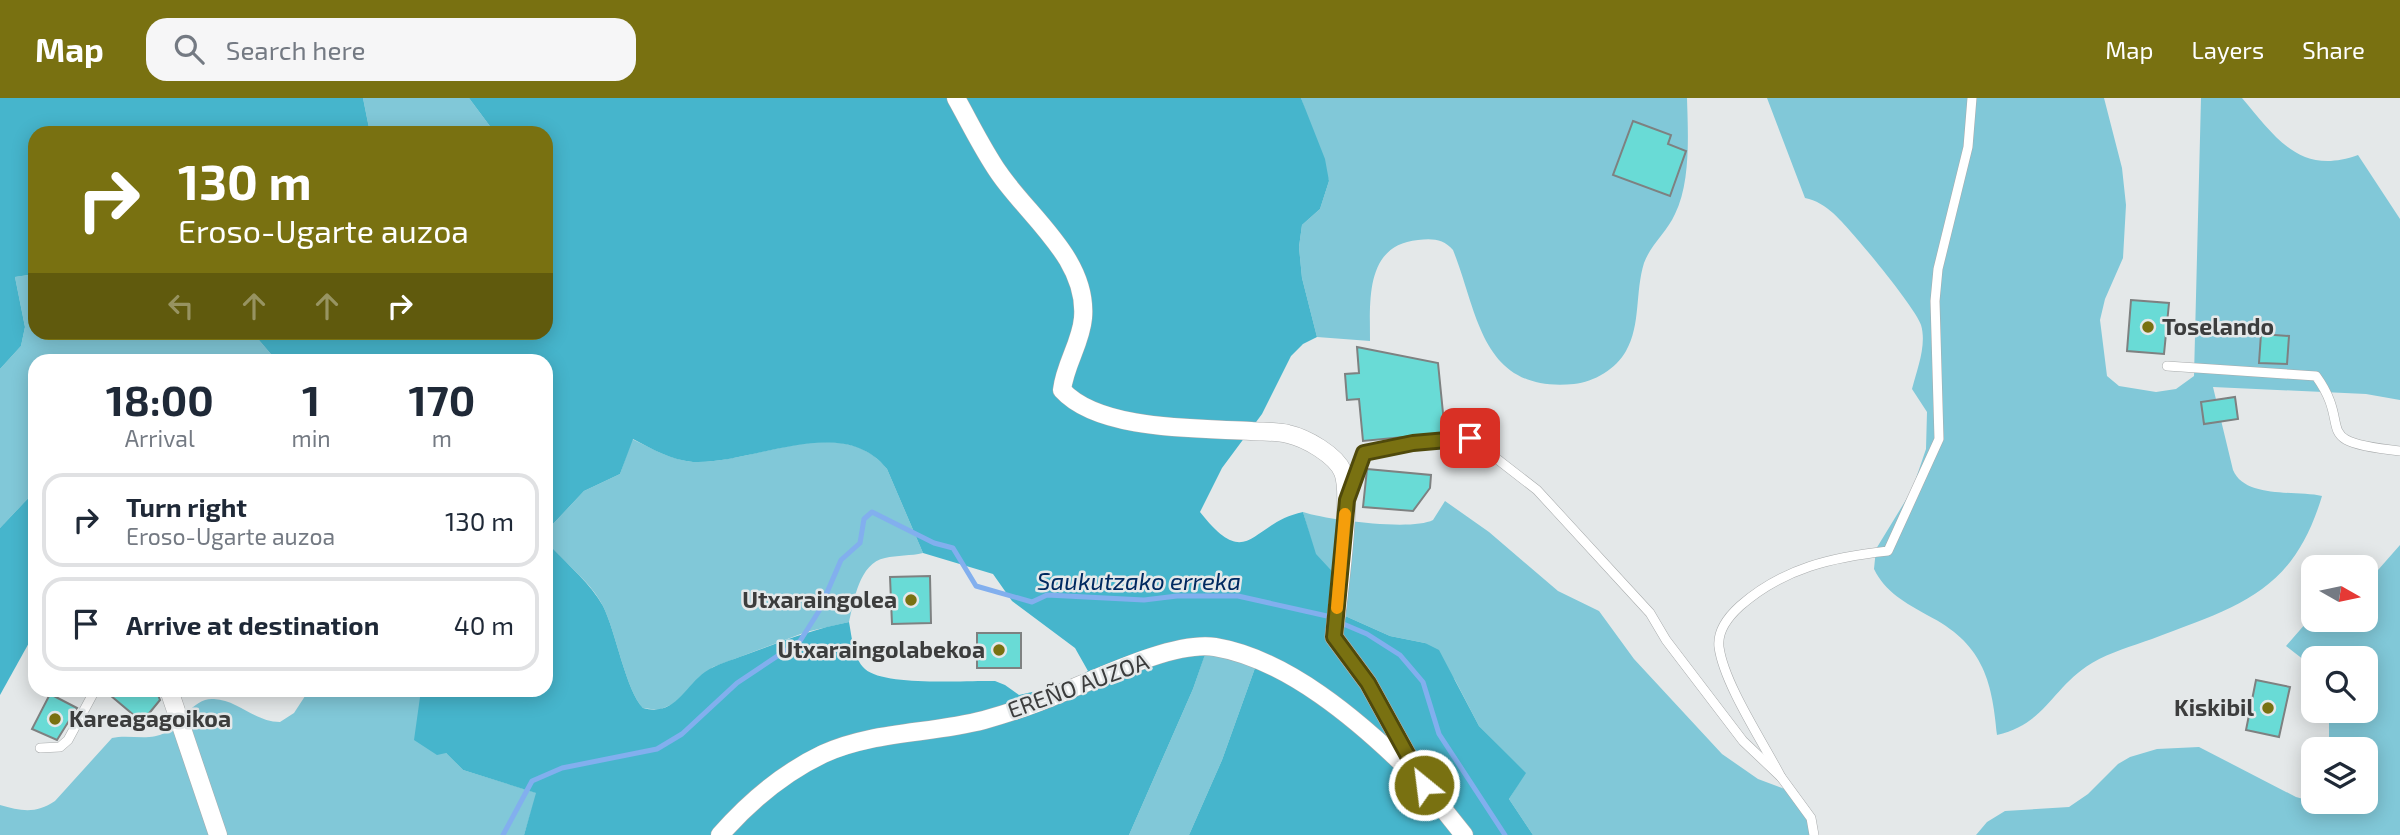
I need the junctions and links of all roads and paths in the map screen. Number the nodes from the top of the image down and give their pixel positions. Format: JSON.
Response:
{"nodes":[{"id":1,"x":956,"y":98,"type":"edge"},
{"id":2,"x":1972,"y":98,"type":"edge"},
{"id":3,"x":2167,"y":366,"type":"dead end"},
{"id":4,"x":2400,"y":451,"type":"edge"},
{"id":5,"x":1347,"y":500,"type":"junction"},
{"id":6,"x":91,"y":697,"type":"edge"},
{"id":7,"x":171,"y":697,"type":"edge"},
{"id":8,"x":40,"y":748,"type":"dead end"},
{"id":9,"x":1782,"y":777,"type":"junction"},
{"id":10,"x":1424,"y":785,"type":"junction"},
{"id":11,"x":218,"y":835,"type":"edge"},
{"id":12,"x":720,"y":835,"type":"edge"},
{"id":13,"x":1464,"y":835,"type":"edge"},
{"id":14,"x":1814,"y":835,"type":"edge"}],
"edges":[{"from":1,"to":5,"type":"street"},
{"from":2,"to":9,"type":"lane"},
{"from":3,"to":4,"type":"lane"},
{"from":5,"to":9,"type":"lane"},
{"from":5,"to":10,"type":"street"},
{"from":6,"to":8,"type":"lane"},
{"from":7,"to":11,"type":"street"},
{"from":9,"to":14,"type":"lane"},
{"from":10,"to":12,"type":"street","name":"EREÑO AUZOA"},
{"from":10,"to":13,"type":"street"}]}
